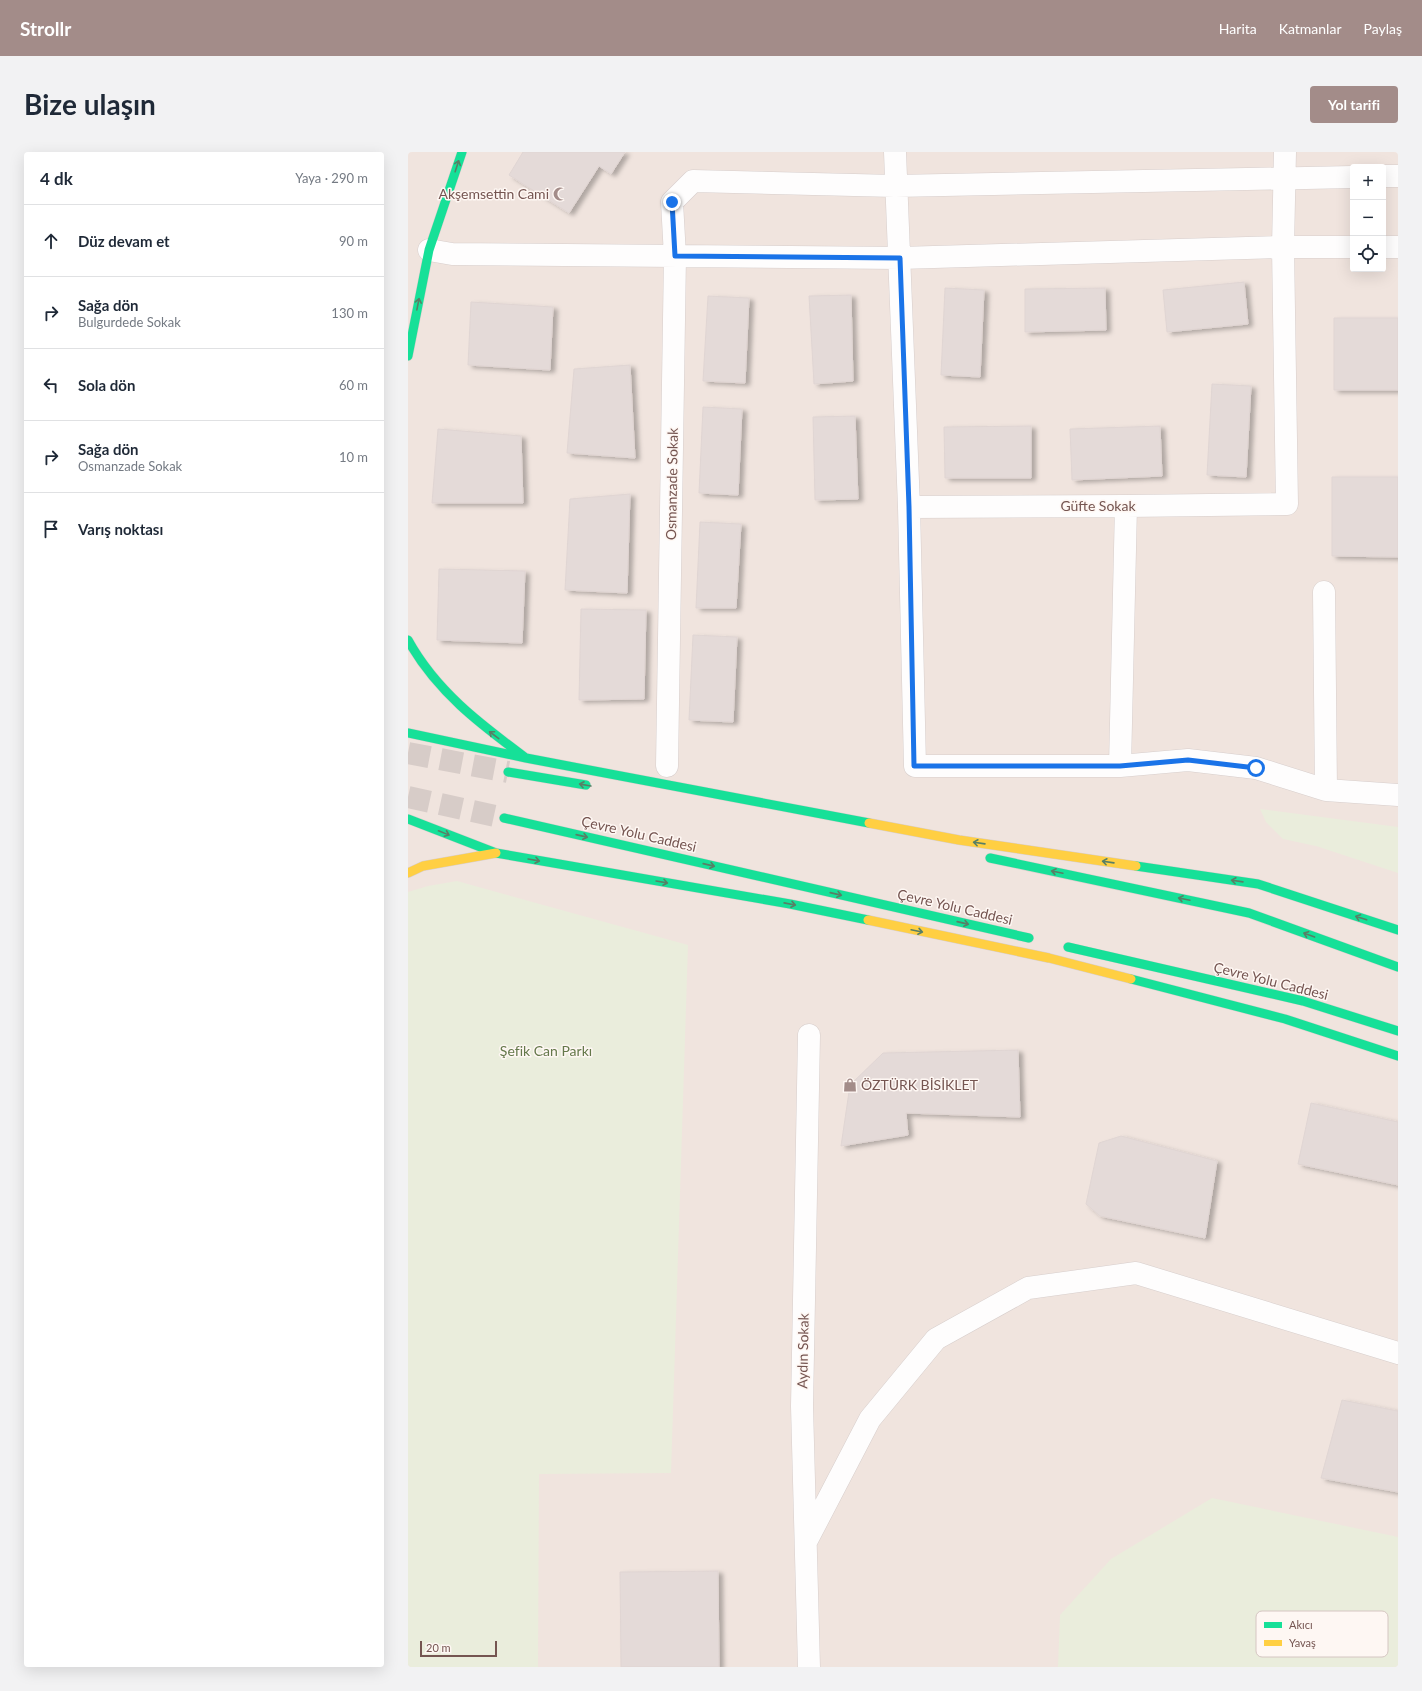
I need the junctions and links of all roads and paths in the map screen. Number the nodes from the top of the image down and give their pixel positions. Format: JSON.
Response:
{"nodes":[{"id":1,"x":462,"y":152,"type":"edge"},
{"id":2,"x":895,"y":152,"type":"edge"},
{"id":3,"x":1285,"y":152,"type":"edge"},
{"id":4,"x":1386,"y":176,"type":"edge"},
{"id":5,"x":1398,"y":176,"type":"edge"},
{"id":6,"x":1350,"y":177,"type":"edge"},
{"id":7,"x":1284,"y":178,"type":"junction"},
{"id":8,"x":896,"y":186,"type":"junction"},
{"id":9,"x":1398,"y":246,"type":"edge"},
{"id":10,"x":1283,"y":247,"type":"junction"},
{"id":11,"x":1350,"y":247,"type":"edge"},
{"id":12,"x":1386,"y":247,"type":"edge"},
{"id":13,"x":429,"y":250,"type":"junction"},
{"id":14,"x":675,"y":256,"type":"junction"},
{"id":15,"x":900,"y":258,"type":"junction"},
{"id":16,"x":408,"y":356,"type":"edge"},
{"id":17,"x":1126,"y":506,"type":"junction"},
{"id":18,"x":909,"y":507,"type":"junction"},
{"id":19,"x":1324,"y":592,"type":"dead end"},
{"id":20,"x":408,"y":640,"type":"edge"},
{"id":21,"x":408,"y":733,"type":"edge"},
{"id":22,"x":526,"y":758,"type":"junction"},
{"id":23,"x":667,"y":766,"type":"dead end"},
{"id":24,"x":1120,"y":766,"type":"junction"},
{"id":25,"x":508,"y":772,"type":"tunnel mouth"},
{"id":26,"x":593,"y":786,"type":"dead end"},
{"id":27,"x":1326,"y":790,"type":"junction"},
{"id":28,"x":1398,"y":795,"type":"edge"},
{"id":29,"x":408,"y":818,"type":"edge"},
{"id":30,"x":504,"y":818,"type":"tunnel mouth"},
{"id":31,"x":496,"y":853,"type":"junction"},
{"id":32,"x":979,"y":856,"type":"dead end"},
{"id":33,"x":408,"y":873,"type":"edge"},
{"id":34,"x":1398,"y":930,"type":"edge"},
{"id":35,"x":1039,"y":941,"type":"dead end"},
{"id":36,"x":1062,"y":946,"type":"dead end"},
{"id":37,"x":1398,"y":967,"type":"edge"},
{"id":38,"x":1398,"y":1031,"type":"edge"},
{"id":39,"x":809,"y":1035,"type":"dead end"},
{"id":40,"x":1398,"y":1056,"type":"edge"},
{"id":41,"x":1398,"y":1352,"type":"edge"},
{"id":42,"x":807,"y":1540,"type":"junction"},
{"id":43,"x":809,"y":1667,"type":"edge"}],
"edges":[{"from":13,"to":1,"type":"main road","one_way":true},
{"from":2,"to":8,"type":"street"},
{"from":3,"to":7,"type":"street"},
{"from":4,"to":5,"type":"street"},
{"from":6,"to":7,"type":"street"},
{"from":7,"to":8,"type":"street"},
{"from":7,"to":10,"type":"street"},
{"from":8,"to":14,"type":"street","name":"Osmanzade Sokak"},
{"from":8,"to":15,"type":"street"},
{"from":9,"to":12,"type":"street"},
{"from":10,"to":11,"type":"street"},
{"from":10,"to":15,"type":"street"},
{"from":10,"to":17,"type":"street","name":"Güfte Sokak"},
{"from":13,"to":14,"type":"street"},
{"from":16,"to":13,"type":"main road","one_way":true},
{"from":14,"to":15,"type":"street"},
{"from":14,"to":23,"type":"street","name":"Osmanzade Sokak"},
{"from":15,"to":18,"type":"street"},
{"from":17,"to":18,"type":"street","name":"Güfte Sokak"},
{"from":17,"to":24,"type":"street"},
{"from":18,"to":24,"type":"street"},
{"from":19,"to":27,"type":"street"},
{"from":22,"to":20,"type":"main road","one_way":true},
{"from":21,"to":22,"type":"main road"},
{"from":34,"to":22,"type":"main road","one_way":true},
{"from":24,"to":27,"type":"street"},
{"from":26,"to":25,"type":"main road","one_way":true},
{"from":27,"to":28,"type":"street"},
{"from":29,"to":31,"type":"main road","one_way":true},
{"from":30,"to":35,"type":"main road","name":"Çevre Yolu Caddesi","one_way":true},
{"from":31,"to":33,"type":"main road"},
{"from":31,"to":40,"type":"main road","one_way":true},
{"from":37,"to":32,"type":"main road","one_way":true},
{"from":36,"to":38,"type":"main road","name":"Çevre Yolu Caddesi"},
{"from":39,"to":42,"type":"street","name":"Aydın Sokak"},
{"from":41,"to":42,"type":"street"},
{"from":42,"to":43,"type":"street","name":"Aydın Sokak"}]}
